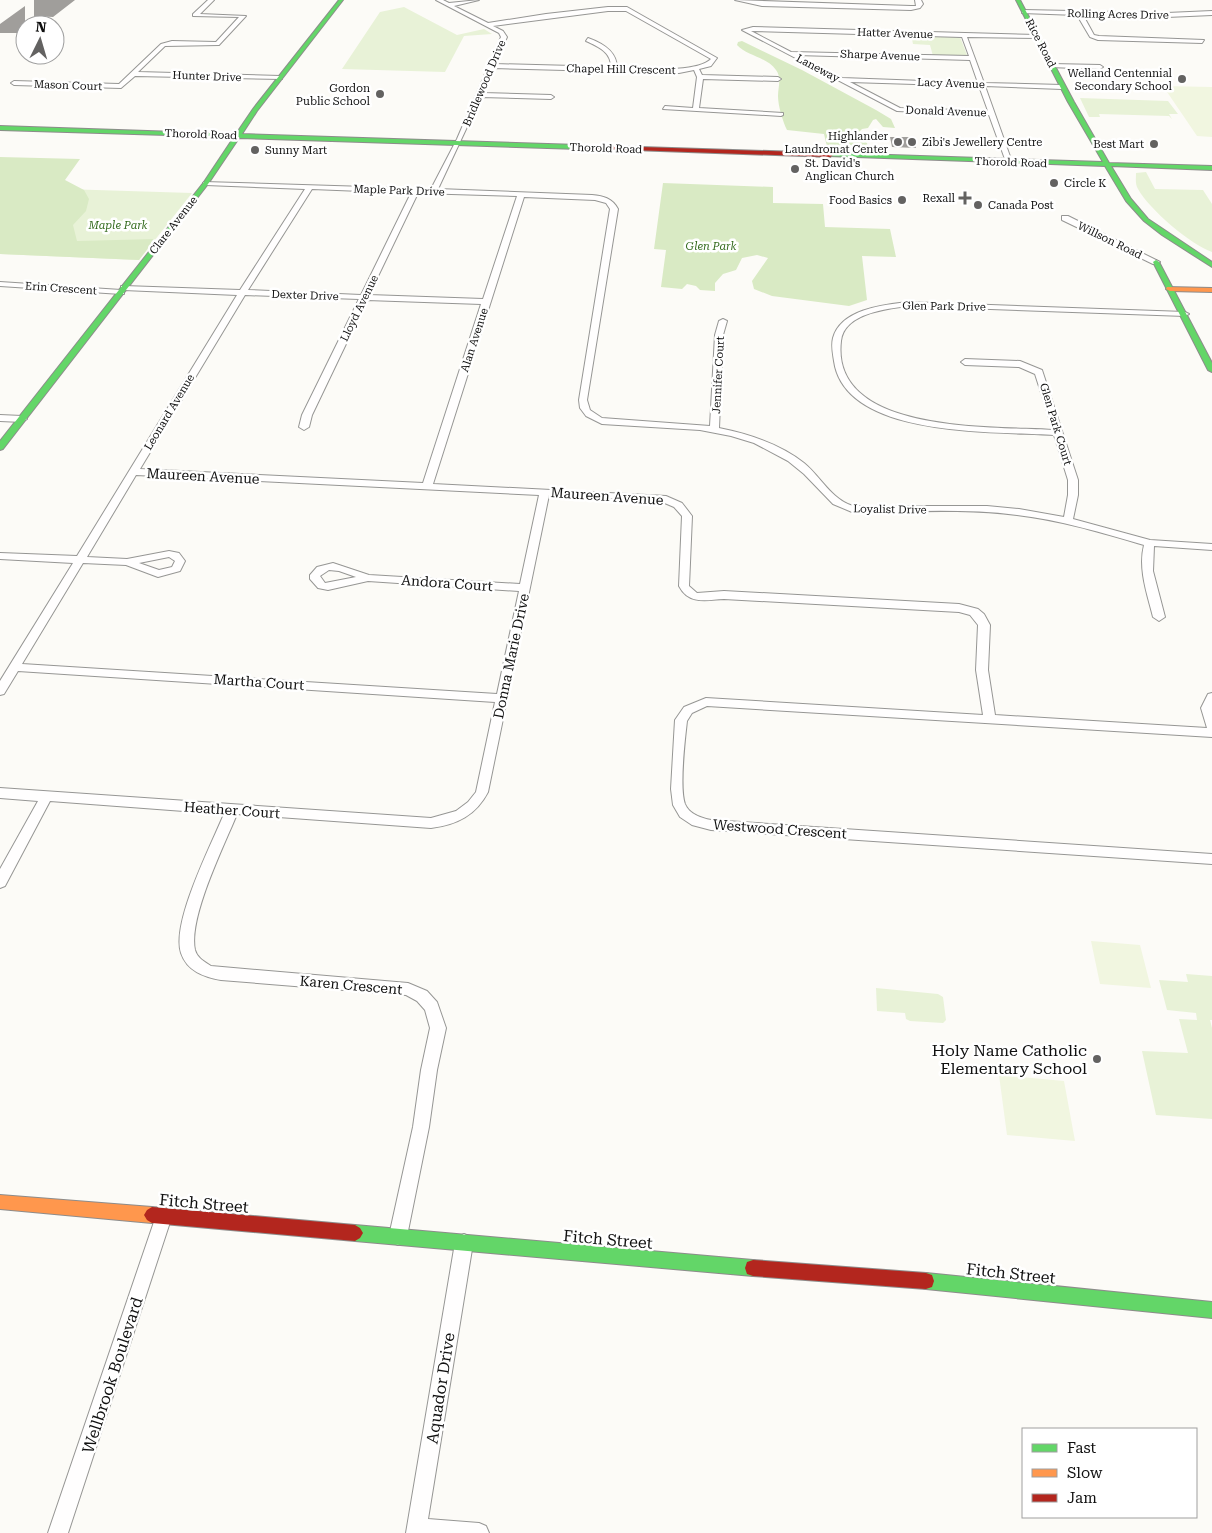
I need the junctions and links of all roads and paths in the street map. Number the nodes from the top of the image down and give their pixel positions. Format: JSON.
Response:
{"nodes":[{"id":1,"x":210,"y":0,"type":"edge"},
{"id":2,"x":341,"y":0,"type":"edge"},
{"id":3,"x":439,"y":0,"type":"edge"},
{"id":4,"x":476,"y":0,"type":"edge"},
{"id":5,"x":738,"y":0,"type":"edge"},
{"id":6,"x":918,"y":0,"type":"edge"},
{"id":7,"x":1018,"y":0,"type":"edge"},
{"id":8,"x":449,"y":5,"type":"junction"},
{"id":9,"x":1024,"y":12,"type":"junction"},
{"id":10,"x":1079,"y":13,"type":"junction"},
{"id":11,"x":1212,"y":13,"type":"edge"},
{"id":12,"x":488,"y":26,"type":"junction"},
{"id":13,"x":752,"y":28,"type":"joint"},
{"id":14,"x":964,"y":35,"type":"junction"},
{"id":15,"x":1037,"y":36,"type":"junction"},
{"id":16,"x":588,"y":40,"type":"dead end"},
{"id":17,"x":1202,"y":41,"type":"dead end"},
{"id":18,"x":788,"y":52,"type":"junction"},
{"id":19,"x":972,"y":58,"type":"junction"},
{"id":20,"x":493,"y":66,"type":"junction"},
{"id":21,"x":1052,"y":66,"type":"junction"},
{"id":22,"x":1100,"y":67,"type":"dead end"},
{"id":23,"x":695,"y":68,"type":"junction"},
{"id":24,"x":614,"y":69,"type":"junction"},
{"id":25,"x":135,"y":74,"type":"junction"},
{"id":26,"x":700,"y":77,"type":"junction"},
{"id":27,"x":280,"y":78,"type":"junction"},
{"id":28,"x":778,"y":79,"type":"dead end"},
{"id":29,"x":839,"y":80,"type":"junction"},
{"id":30,"x":14,"y":83,"type":"dead end"},
{"id":31,"x":980,"y":84,"type":"junction"},
{"id":32,"x":1062,"y":86,"type":"junction"},
{"id":33,"x":480,"y":94,"type":"junction"},
{"id":34,"x":551,"y":97,"type":"dead end"},
{"id":35,"x":664,"y":108,"type":"dead end"},
{"id":36,"x":696,"y":109,"type":"junction"},
{"id":37,"x":899,"y":110,"type":"joint"},
{"id":38,"x":992,"y":113,"type":"junction"},
{"id":39,"x":781,"y":114,"type":"dead end"},
{"id":40,"x":0,"y":128,"type":"edge"},
{"id":41,"x":239,"y":136,"type":"junction"},
{"id":42,"x":457,"y":143,"type":"junction"},
{"id":43,"x":1096,"y":148,"type":"junction"},
{"id":44,"x":1009,"y":162,"type":"junction"},
{"id":45,"x":1046,"y":163,"type":"junction"},
{"id":46,"x":1107,"y":165,"type":"junction"},
{"id":47,"x":1142,"y":166,"type":"junction"},
{"id":48,"x":1212,"y":168,"type":"edge"},
{"id":49,"x":206,"y":183,"type":"junction"},
{"id":50,"x":310,"y":187,"type":"junction"},
{"id":51,"x":415,"y":191,"type":"junction"},
{"id":52,"x":434,"y":191,"type":"junction"},
{"id":53,"x":1122,"y":193,"type":"junction"},
{"id":54,"x":521,"y":194,"type":"junction"},
{"id":55,"x":592,"y":197,"type":"joint"},
{"id":56,"x":1065,"y":218,"type":"dead end"},
{"id":57,"x":1156,"y":262,"type":"joint"},
{"id":58,"x":1212,"y":265,"type":"edge"},
{"id":59,"x":0,"y":284,"type":"edge"},
{"id":60,"x":9,"y":284,"type":"junction"},
{"id":61,"x":1170,"y":289,"type":"junction"},
{"id":62,"x":123,"y":290,"type":"junction"},
{"id":63,"x":1212,"y":290,"type":"edge"},
{"id":64,"x":242,"y":293,"type":"junction"},
{"id":65,"x":0,"y":294,"type":"edge"},
{"id":66,"x":364,"y":297,"type":"junction"},
{"id":67,"x":486,"y":302,"type":"junction"},
{"id":68,"x":1185,"y":314,"type":"junction"},
{"id":69,"x":724,"y":321,"type":"dead end"},
{"id":70,"x":965,"y":362,"type":"dead end"},
{"id":71,"x":1212,"y":370,"type":"edge"},
{"id":72,"x":0,"y":418,"type":"edge"},
{"id":73,"x":22,"y":419,"type":"junction"},
{"id":74,"x":304,"y":427,"type":"dead end"},
{"id":75,"x":714,"y":430,"type":"junction"},
{"id":76,"x":1058,"y":433,"type":"junction"},
{"id":77,"x":0,"y":447,"type":"edge"},
{"id":78,"x":133,"y":472,"type":"junction"},
{"id":79,"x":426,"y":486,"type":"junction"},
{"id":80,"x":545,"y":492,"type":"junction"},
{"id":81,"x":1068,"y":521,"type":"junction"},
{"id":82,"x":1150,"y":543,"type":"junction"},
{"id":83,"x":1212,"y":547,"type":"edge"},
{"id":84,"x":0,"y":556,"type":"edge"},
{"id":85,"x":80,"y":560,"type":"junction"},
{"id":86,"x":127,"y":562,"type":"dead end"},
{"id":87,"x":368,"y":578,"type":"dead end"},
{"id":88,"x":526,"y":588,"type":"junction"},
{"id":89,"x":1159,"y":617,"type":"dead end"},
{"id":90,"x":15,"y":667,"type":"junction"},
{"id":91,"x":0,"y":691,"type":"edge"},
{"id":92,"x":1212,"y":697,"type":"edge"},
{"id":93,"x":502,"y":698,"type":"junction"},
{"id":94,"x":990,"y":719,"type":"junction"},
{"id":95,"x":1212,"y":727,"type":"edge"},
{"id":96,"x":1212,"y":733,"type":"edge"},
{"id":97,"x":0,"y":793,"type":"edge"},
{"id":98,"x":47,"y":796,"type":"junction"},
{"id":99,"x":232,"y":810,"type":"junction"},
{"id":100,"x":463,"y":814,"type":"joint"},
{"id":101,"x":1212,"y":859,"type":"edge"},
{"id":102,"x":0,"y":882,"type":"edge"},
{"id":103,"x":0,"y":1202,"type":"edge"},
{"id":104,"x":164,"y":1216,"type":"junction"},
{"id":105,"x":398,"y":1236,"type":"junction"},
{"id":106,"x":464,"y":1243,"type":"junction"},
{"id":107,"x":1212,"y":1310,"type":"edge"},
{"id":108,"x":416,"y":1530,"type":"edge"},
{"id":109,"x":58,"y":1533,"type":"edge"},
{"id":110,"x":479,"y":1533,"type":"edge"}],
"edges":[{"from":1,"to":25,"type":"street"},
{"from":2,"to":27,"type":"street","name":"Clare Avenue"},
{"from":3,"to":8,"type":"street","name":"Bridlewood Drive"},
{"from":4,"to":8,"type":"street"},
{"from":5,"to":6,"type":"street"},
{"from":7,"to":9,"type":"street","name":"Rice Road"},
{"from":8,"to":12,"type":"street","name":"Bridlewood Drive"},
{"from":9,"to":10,"type":"street","name":"Rolling Acres Drive"},
{"from":9,"to":15,"type":"street","name":"Rice Road"},
{"from":10,"to":11,"type":"street","name":"Rolling Acres Drive"},
{"from":10,"to":17,"type":"street"},
{"from":12,"to":20,"type":"street","name":"Bridlewood Drive"},
{"from":12,"to":23,"type":"street","name":"Chapel Hill Crescent"},
{"from":13,"to":14,"type":"street","name":"Hatter Avenue"},
{"from":13,"to":18,"type":"street","name":"Laneway"},
{"from":14,"to":15,"type":"street","name":"Hatter Avenue"},
{"from":14,"to":19,"type":"street"},
{"from":15,"to":21,"type":"street","name":"Rice Road"},
{"from":16,"to":24,"type":"street"},
{"from":18,"to":19,"type":"street","name":"Sharpe Avenue"},
{"from":18,"to":29,"type":"street","name":"Laneway"},
{"from":19,"to":31,"type":"street"},
{"from":20,"to":24,"type":"street","name":"Chapel Hill Crescent"},
{"from":20,"to":33,"type":"street","name":"Bridlewood Drive"},
{"from":21,"to":22,"type":"street"},
{"from":21,"to":32,"type":"street","name":"Rice Road"},
{"from":23,"to":24,"type":"street","name":"Chapel Hill Crescent"},
{"from":23,"to":26,"type":"street"},
{"from":25,"to":27,"type":"street","name":"Hunter Drive"},
{"from":25,"to":30,"type":"street","name":"Mason Court"},
{"from":26,"to":28,"type":"street"},
{"from":26,"to":36,"type":"street"},
{"from":27,"to":41,"type":"street","name":"Clare Avenue"},
{"from":29,"to":31,"type":"street","name":"Lacy Avenue"},
{"from":29,"to":37,"type":"street","name":"Laneway"},
{"from":31,"to":32,"type":"street","name":"Lacy Avenue"},
{"from":31,"to":38,"type":"street"},
{"from":32,"to":43,"type":"street","name":"Rice Road"},
{"from":33,"to":34,"type":"street"},
{"from":33,"to":42,"type":"street","name":"Bridlewood Drive"},
{"from":35,"to":36,"type":"street"},
{"from":36,"to":39,"type":"street"},
{"from":37,"to":38,"type":"street","name":"Donald Avenue"},
{"from":38,"to":44,"type":"street"},
{"from":40,"to":41,"type":"street","name":"Thorold Road"},
{"from":41,"to":42,"type":"street","name":"Thorold Road"},
{"from":41,"to":49,"type":"street","name":"Clare Avenue"},
{"from":42,"to":44,"type":"street","name":"Thorold Road"},
{"from":42,"to":52,"type":"street"},
{"from":43,"to":46,"type":"street","name":"Rice Road"},
{"from":43,"to":47,"type":"street"},
{"from":44,"to":45,"type":"street","name":"Thorold Road"},
{"from":45,"to":46,"type":"street","name":"Thorold Road"},
{"from":45,"to":53,"type":"street"},
{"from":46,"to":47,"type":"street","name":"Thorold Road"},
{"from":46,"to":53,"type":"street","name":"Rice Road"},
{"from":47,"to":48,"type":"street","name":"Thorold Road"},
{"from":47,"to":53,"type":"street"},
{"from":49,"to":50,"type":"street","name":"Maple Park Drive"},
{"from":49,"to":62,"type":"street","name":"Clare Avenue"},
{"from":50,"to":51,"type":"street","name":"Maple Park Drive"},
{"from":50,"to":64,"type":"street","name":"Leonard Avenue"},
{"from":51,"to":52,"type":"street","name":"Maple Park Drive"},
{"from":51,"to":66,"type":"street","name":"Lloyd Avenue"},
{"from":52,"to":54,"type":"street","name":"Maple Park Drive"},
{"from":53,"to":58,"type":"street"},
{"from":54,"to":55,"type":"street","name":"Maple Park Drive"},
{"from":54,"to":67,"type":"street","name":"Alan Avenue"},
{"from":55,"to":75,"type":"street","name":"Loyalist Drive"},
{"from":56,"to":57,"type":"street","name":"Willson Road"},
{"from":57,"to":61,"type":"street"},
{"from":59,"to":60,"type":"street","name":"Erin Crescent"},
{"from":60,"to":62,"type":"street","name":"Erin Crescent"},
{"from":60,"to":65,"type":"street"},
{"from":61,"to":63,"type":"street"},
{"from":61,"to":68,"type":"street"},
{"from":62,"to":64,"type":"street","name":"Dexter Drive"},
{"from":62,"to":73,"type":"street","name":"Clare Avenue"},
{"from":64,"to":66,"type":"street","name":"Dexter Drive"},
{"from":64,"to":78,"type":"street","name":"Leonard Avenue"},
{"from":66,"to":67,"type":"street","name":"Dexter Drive"},
{"from":66,"to":74,"type":"street","name":"Lloyd Avenue"},
{"from":67,"to":79,"type":"street","name":"Alan Avenue"},
{"from":68,"to":71,"type":"street"},
{"from":68,"to":76,"type":"street","name":"Glen Park Drive"},
{"from":69,"to":75,"type":"street","name":"Jennifer Court"},
{"from":70,"to":76,"type":"street","name":"Glen Park Court"},
{"from":72,"to":73,"type":"street"},
{"from":73,"to":77,"type":"street","name":"Clare Avenue"},
{"from":75,"to":81,"type":"street","name":"Loyalist Drive"},
{"from":76,"to":81,"type":"street","name":"Glen Park Court"},
{"from":78,"to":79,"type":"street","name":"Maureen Avenue"},
{"from":78,"to":85,"type":"street","name":"Leonard Avenue"},
{"from":79,"to":80,"type":"street","name":"Maureen Avenue"},
{"from":80,"to":88,"type":"street","name":"Donna Marie Drive"},
{"from":80,"to":94,"type":"street","name":"Maureen Avenue"},
{"from":81,"to":82,"type":"street","name":"Loyalist Drive"},
{"from":82,"to":83,"type":"street","name":"Loyalist Drive"},
{"from":82,"to":89,"type":"street"},
{"from":84,"to":85,"type":"street"},
{"from":85,"to":86,"type":"street"},
{"from":85,"to":90,"type":"street","name":"Leonard Avenue"},
{"from":87,"to":88,"type":"street","name":"Andora Court"},
{"from":88,"to":93,"type":"street","name":"Donna Marie Drive"},
{"from":90,"to":91,"type":"street","name":"Leonard Avenue"},
{"from":90,"to":93,"type":"street","name":"Martha Court"},
{"from":92,"to":95,"type":"street"},
{"from":93,"to":100,"type":"street","name":"Donna Marie Drive"},
{"from":94,"to":96,"type":"street","name":"Westwood Crescent"},
{"from":94,"to":101,"type":"street","name":"Westwood Crescent"},
{"from":97,"to":98,"type":"street","name":"Heather Court"},
{"from":98,"to":99,"type":"street","name":"Heather Court"},
{"from":98,"to":102,"type":"street"},
{"from":99,"to":100,"type":"street","name":"Heather Court"},
{"from":99,"to":105,"type":"street","name":"Karen Crescent"},
{"from":103,"to":104,"type":"street","name":"Fitch Street"},
{"from":104,"to":105,"type":"street","name":"Fitch Street"},
{"from":104,"to":109,"type":"street","name":"Wellbrook Boulevard"},
{"from":105,"to":106,"type":"street","name":"Fitch Street"},
{"from":106,"to":107,"type":"street","name":"Fitch Street"},
{"from":106,"to":108,"type":"street","name":"Aquador Drive"},
{"from":108,"to":110,"type":"street"}]}
